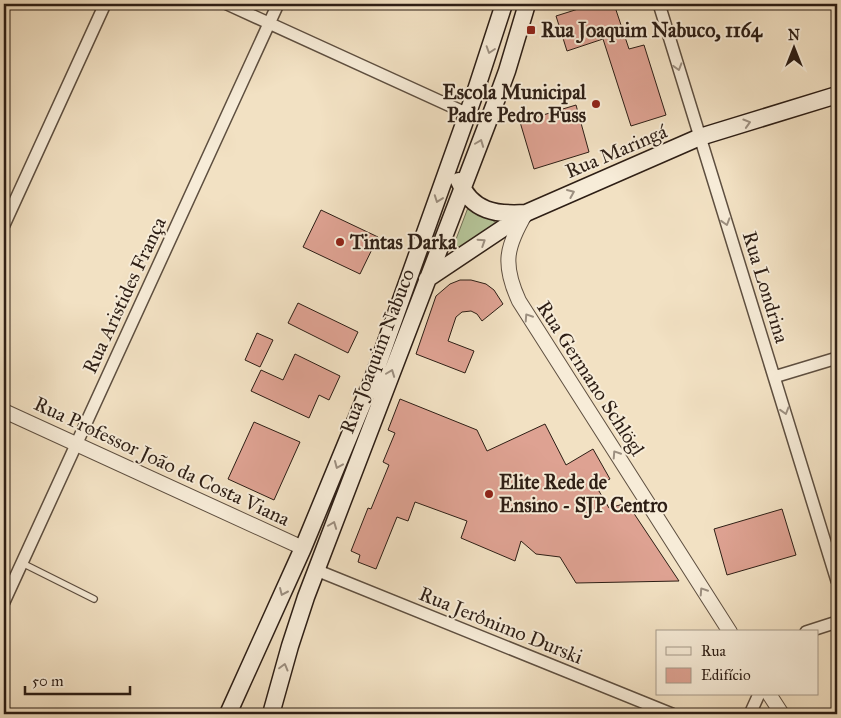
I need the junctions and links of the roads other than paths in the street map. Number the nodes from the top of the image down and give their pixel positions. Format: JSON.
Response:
{"nodes":[{"id":1,"x":105,"y":4,"type":"edge"},
{"id":2,"x":227,"y":4,"type":"edge"},
{"id":3,"x":266,"y":4,"type":"edge"},
{"id":4,"x":278,"y":4,"type":"edge"},
{"id":5,"x":504,"y":4,"type":"edge"},
{"id":6,"x":527,"y":4,"type":"edge"},
{"id":7,"x":659,"y":4,"type":"edge"},
{"id":8,"x":269,"y":23,"type":"junction"},
{"id":9,"x":837,"y":95,"type":"edge"},
{"id":10,"x":468,"y":114,"type":"junction"},
{"id":11,"x":700,"y":138,"type":"junction"},
{"id":12,"x":454,"y":153,"type":"junction"},
{"id":13,"x":462,"y":189,"type":"junction"},
{"id":14,"x":526,"y":213,"type":"junction"},
{"id":15,"x":4,"y":225,"type":"edge"},
{"id":16,"x":427,"y":279,"type":"junction"},
{"id":17,"x":837,"y":358,"type":"edge"},
{"id":18,"x":774,"y":377,"type":"junction"},
{"id":19,"x":4,"y":411,"type":"edge"},
{"id":20,"x":76,"y":444,"type":"junction"},
{"id":21,"x":303,"y":548,"type":"junction"},
{"id":22,"x":22,"y":562,"type":"junction"},
{"id":23,"x":316,"y":570,"type":"junction"},
{"id":24,"x":837,"y":581,"type":"edge"},
{"id":25,"x":94,"y":599,"type":"dead end"},
{"id":26,"x":4,"y":602,"type":"edge"},
{"id":27,"x":837,"y":622,"type":"edge"},
{"id":28,"x":729,"y":630,"type":"edge"},
{"id":29,"x":812,"y":630,"type":"edge"},
{"id":30,"x":757,"y":696,"type":"edge"},
{"id":31,"x":770,"y":696,"type":"edge"},
{"id":32,"x":228,"y":714,"type":"edge"},
{"id":33,"x":272,"y":714,"type":"edge"},
{"id":34,"x":672,"y":714,"type":"edge"},
{"id":35,"x":750,"y":714,"type":"edge"},
{"id":36,"x":782,"y":714,"type":"edge"}],
"edges":[{"from":1,"to":15,"type":"street"},
{"from":2,"to":8,"type":"street"},
{"from":3,"to":8,"type":"street"},
{"from":4,"to":8,"type":"street","name":"Rua Aristides França"},
{"from":5,"to":10,"type":"main road","name":"Rua Joaquim Nabuco","one_way":true},
{"from":13,"to":6,"type":"main road","name":"Rua Joaquim Nabuco","one_way":true},
{"from":7,"to":11,"type":"street","name":"Rua Londrina","one_way":true},
{"from":8,"to":10,"type":"street"},
{"from":8,"to":20,"type":"street","name":"Rua Aristides França"},
{"from":11,"to":9,"type":"main road","name":"Rua Maringá","one_way":true},
{"from":10,"to":12,"type":"main road","name":"Rua Joaquim Nabuco"},
{"from":14,"to":11,"type":"main road","name":"Rua Maringá","one_way":true},
{"from":11,"to":18,"type":"street","name":"Rua Londrina","one_way":true},
{"from":12,"to":13,"type":"main road"},
{"from":12,"to":21,"type":"main road","name":"Rua Joaquim Nabuco","one_way":true},
{"from":13,"to":14,"type":"main road"},
{"from":13,"to":16,"type":"main road","name":"Rua Joaquim Nabuco"},
{"from":16,"to":14,"type":"main road","name":"Rua Maringá","one_way":true},
{"from":28,"to":14,"type":"street","name":"Rua Germano Schlögl","one_way":true},
{"from":23,"to":16,"type":"main road","name":"Rua Joaquim Nabuco","one_way":true},
{"from":17,"to":18,"type":"street"},
{"from":18,"to":24,"type":"street","name":"Rua Londrina","one_way":true},
{"from":19,"to":20,"type":"street","name":"Rua Professor João da Costa Viana"},
{"from":20,"to":21,"type":"street","name":"Rua Professor João da Costa Viana"},
{"from":20,"to":22,"type":"street","name":"Rua Aristides França"},
{"from":21,"to":32,"type":"main road","name":"Rua Joaquim Nabuco","one_way":true},
{"from":22,"to":25,"type":"lane"},
{"from":22,"to":26,"type":"street","name":"Rua Aristides França"},
{"from":33,"to":23,"type":"main road","name":"Rua Joaquim Nabuco","one_way":true},
{"from":23,"to":34,"type":"street","name":"Rua Jerônimo Durski"},
{"from":27,"to":29,"type":"street"},
{"from":30,"to":35,"type":"street"},
{"from":31,"to":36,"type":"street"}]}
